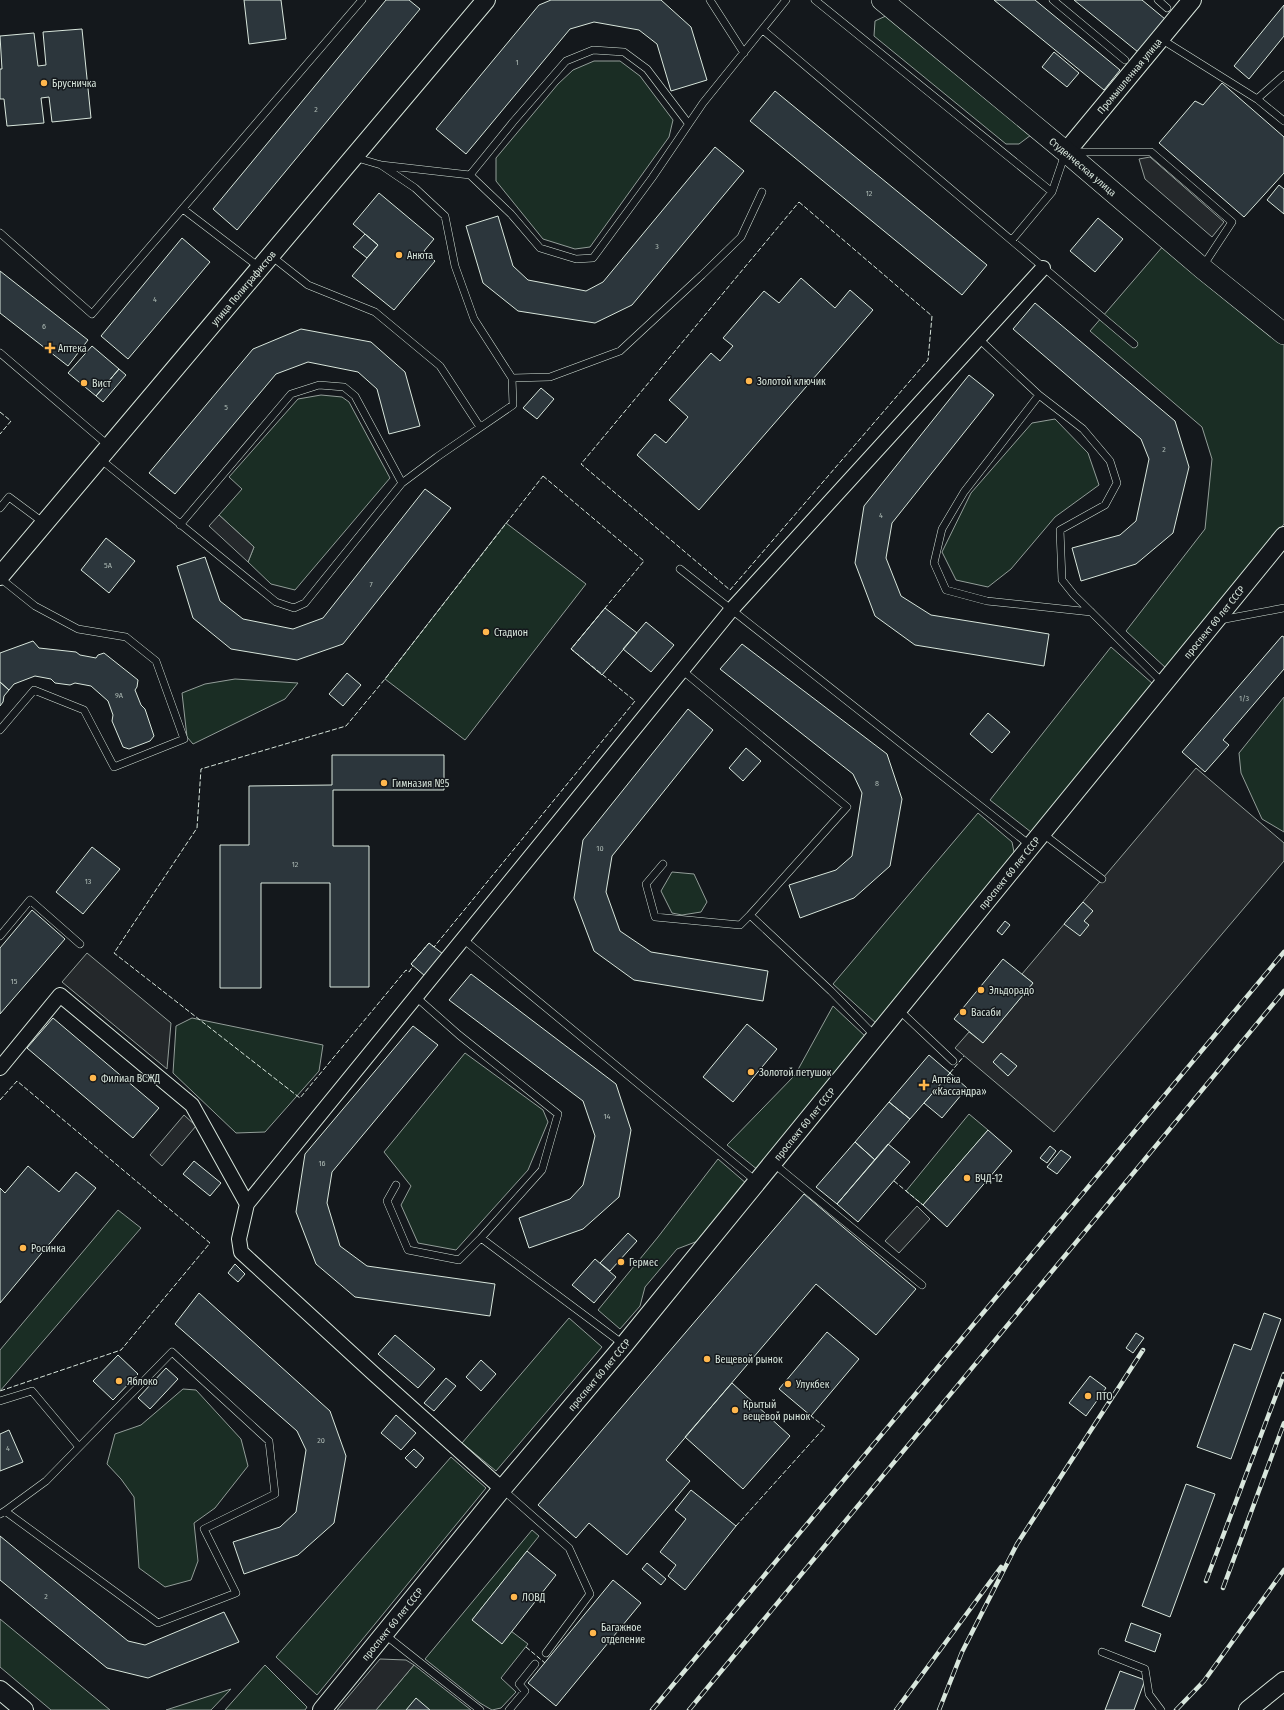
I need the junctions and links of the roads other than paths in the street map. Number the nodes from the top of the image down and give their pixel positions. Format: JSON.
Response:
{"nodes":[{"id":1,"x":362,"y":0,"type":"edge"},
{"id":2,"x":486,"y":0,"type":"edge"},
{"id":3,"x":710,"y":0,"type":"edge"},
{"id":4,"x":786,"y":0,"type":"edge"},
{"id":5,"x":815,"y":0,"type":"edge"},
{"id":6,"x":882,"y":0,"type":"edge"},
{"id":7,"x":1053,"y":0,"type":"edge"},
{"id":8,"x":1158,"y":0,"type":"edge"},
{"id":9,"x":1192,"y":0,"type":"edge"},
{"id":10,"x":1167,"y":8,"type":"dead end"},
{"id":11,"x":763,"y":30,"type":"junction"},
{"id":12,"x":1161,"y":39,"type":"junction"},
{"id":13,"x":744,"y":53,"type":"junction"},
{"id":14,"x":1125,"y":60,"type":"dead end"},
{"id":15,"x":1284,"y":75,"type":"edge"},
{"id":16,"x":1257,"y":99,"type":"junction"},
{"id":17,"x":1284,"y":121,"type":"edge"},
{"id":18,"x":688,"y":123,"type":"junction"},
{"id":19,"x":1066,"y":152,"type":"junction"},
{"id":20,"x":354,"y":157,"type":"junction"},
{"id":21,"x":381,"y":165,"type":"junction"},
{"id":22,"x":470,"y":175,"type":"junction"},
{"id":23,"x":762,"y":192,"type":"dead end"},
{"id":24,"x":1052,"y":192,"type":"junction"},
{"id":25,"x":183,"y":209,"type":"junction"},
{"id":26,"x":0,"y":233,"type":"edge"},
{"id":27,"x":1012,"y":240,"type":"junction"},
{"id":28,"x":264,"y":261,"type":"junction"},
{"id":29,"x":1044,"y":268,"type":"junction"},
{"id":30,"x":1202,"y":268,"type":"junction"},
{"id":31,"x":1284,"y":334,"type":"edge"},
{"id":32,"x":979,"y":339,"type":"junction"},
{"id":33,"x":1134,"y":344,"type":"dead end"},
{"id":34,"x":0,"y":353,"type":"edge"},
{"id":35,"x":512,"y":378,"type":"junction"},
{"id":36,"x":1039,"y":395,"type":"junction"},
{"id":37,"x":480,"y":427,"type":"junction"},
{"id":38,"x":104,"y":452,"type":"junction"},
{"id":39,"x":402,"y":483,"type":"junction"},
{"id":40,"x":0,"y":508,"type":"edge"},
{"id":41,"x":45,"y":523,"type":"junction"},
{"id":42,"x":180,"y":525,"type":"junction"},
{"id":43,"x":1284,"y":536,"type":"edge"},
{"id":44,"x":680,"y":569,"type":"dead end"},
{"id":45,"x":0,"y":577,"type":"edge"},
{"id":46,"x":1284,"y":608,"type":"edge"},
{"id":47,"x":732,"y":609,"type":"junction"},
{"id":48,"x":1091,"y":612,"type":"junction"},
{"id":49,"x":1216,"y":621,"type":"junction"},
{"id":50,"x":683,"y":671,"type":"junction"},
{"id":51,"x":1164,"y":684,"type":"junction"},
{"id":52,"x":0,"y":730,"type":"edge"},
{"id":53,"x":1036,"y":839,"type":"junction"},
{"id":54,"x":663,"y":864,"type":"dead end"},
{"id":55,"x":1102,"y":879,"type":"dead end"},
{"id":56,"x":750,"y":915,"type":"junction"},
{"id":57,"x":0,"y":936,"type":"edge"},
{"id":58,"x":463,"y":939,"type":"junction"},
{"id":59,"x":80,"y":944,"type":"dead end"},
{"id":60,"x":416,"y":997,"type":"junction"},
{"id":61,"x":898,"y":1010,"type":"junction"},
{"id":62,"x":876,"y":1037,"type":"junction"},
{"id":63,"x":953,"y":1061,"type":"dead end"},
{"id":64,"x":0,"y":1068,"type":"edge"},
{"id":65,"x":773,"y":1163,"type":"junction"},
{"id":66,"x":758,"y":1182,"type":"junction"},
{"id":67,"x":396,"y":1186,"type":"dead end"},
{"id":68,"x":247,"y":1204,"type":"junction"},
{"id":69,"x":481,"y":1238,"type":"junction"},
{"id":70,"x":922,"y":1285,"type":"dead end"},
{"id":71,"x":624,"y":1345,"type":"junction"},
{"id":72,"x":0,"y":1401,"type":"edge"},
{"id":73,"x":79,"y":1447,"type":"junction"},
{"id":74,"x":502,"y":1489,"type":"junction"},
{"id":75,"x":2,"y":1513,"type":"edge"},
{"id":76,"x":384,"y":1634,"type":"junction"},
{"id":77,"x":1102,"y":1652,"type":"dead end"},
{"id":78,"x":546,"y":1653,"type":"dead end"},
{"id":79,"x":535,"y":1664,"type":"dead end"},
{"id":80,"x":1284,"y":1681,"type":"edge"},
{"id":81,"x":0,"y":1690,"type":"edge"},
{"id":82,"x":24,"y":1710,"type":"edge"},
{"id":83,"x":322,"y":1710,"type":"edge"},
{"id":84,"x":480,"y":1710,"type":"edge"},
{"id":85,"x":508,"y":1710,"type":"edge"},
{"id":86,"x":1161,"y":1710,"type":"edge"},
{"id":87,"x":1248,"y":1710,"type":"edge"}],
"edges":[{"from":1,"to":25,"type":"lane"},
{"from":2,"to":20,"type":"street","name":"улица Полиграфистов"},
{"from":3,"to":13,"type":"lane"},
{"from":4,"to":11,"type":"lane"},
{"from":5,"to":24,"type":"lane"},
{"from":6,"to":19,"type":"main road","name":"Студенческая улица"},
{"from":7,"to":14,"type":"lane"},
{"from":8,"to":10,"type":"lane"},
{"from":9,"to":12,"type":"street","name":"Промышленная улица"},
{"from":11,"to":13,"type":"lane"},
{"from":11,"to":27,"type":"lane"},
{"from":12,"to":16,"type":"lane"},
{"from":12,"to":19,"type":"street","name":"Промышленная улица"},
{"from":13,"to":18,"type":"lane"},
{"from":15,"to":16,"type":"lane"},
{"from":16,"to":17,"type":"lane"},
{"from":18,"to":22,"type":"lane"},
{"from":18,"to":22,"type":"lane"},
{"from":19,"to":24,"type":"lane"},
{"from":19,"to":30,"type":"main road","name":"Студенческая улица"},
{"from":19,"to":30,"type":"lane"},
{"from":20,"to":21,"type":"lane"},
{"from":20,"to":28,"type":"street","name":"улица Полиграфистов"},
{"from":21,"to":22,"type":"lane"},
{"from":21,"to":35,"type":"lane"},
{"from":23,"to":35,"type":"lane"},
{"from":24,"to":27,"type":"lane"},
{"from":25,"to":26,"type":"lane"},
{"from":25,"to":28,"type":"lane"},
{"from":27,"to":29,"type":"lane"},
{"from":28,"to":37,"type":"lane"},
{"from":28,"to":38,"type":"street","name":"улица Полиграфистов"},
{"from":29,"to":32,"type":"street"},
{"from":29,"to":33,"type":"lane"},
{"from":30,"to":31,"type":"main road","name":"Студенческая улица"},
{"from":32,"to":36,"type":"lane"},
{"from":32,"to":47,"type":"street"},
{"from":34,"to":38,"type":"lane"},
{"from":35,"to":37,"type":"lane"},
{"from":36,"to":48,"type":"lane"},
{"from":36,"to":48,"type":"lane"},
{"from":37,"to":39,"type":"lane"},
{"from":38,"to":41,"type":"street","name":"улица Полиграфистов"},
{"from":38,"to":42,"type":"lane"},
{"from":39,"to":42,"type":"lane"},
{"from":39,"to":42,"type":"lane"},
{"from":40,"to":41,"type":"lane"},
{"from":41,"to":45,"type":"street","name":"улица Полиграфистов"},
{"from":43,"to":49,"type":"street","name":"проспект 60 лет СССР"},
{"from":44,"to":47,"type":"lane"},
{"from":45,"to":52,"type":"lane"},
{"from":46,"to":49,"type":"lane"},
{"from":47,"to":50,"type":"street"},
{"from":47,"to":53,"type":"lane"},
{"from":48,"to":51,"type":"lane"},
{"from":49,"to":51,"type":"street","name":"проспект 60 лет СССР"},
{"from":50,"to":56,"type":"lane"},
{"from":50,"to":58,"type":"street"},
{"from":51,"to":53,"type":"street","name":"проспект 60 лет СССР"},
{"from":53,"to":55,"type":"lane"},
{"from":53,"to":61,"type":"street","name":"проспект 60 лет СССР"},
{"from":54,"to":56,"type":"lane"},
{"from":56,"to":62,"type":"lane"},
{"from":57,"to":59,"type":"lane"},
{"from":58,"to":60,"type":"street"},
{"from":58,"to":66,"type":"lane"},
{"from":60,"to":68,"type":"street"},
{"from":60,"to":69,"type":"lane"},
{"from":61,"to":62,"type":"street","name":"проспект 60 лет СССР"},
{"from":61,"to":63,"type":"lane"},
{"from":62,"to":65,"type":"street","name":"проспект 60 лет СССР"},
{"from":64,"to":68,"type":"street"},
{"from":65,"to":66,"type":"street","name":"проспект 60 лет СССР"},
{"from":65,"to":70,"type":"lane"},
{"from":66,"to":71,"type":"street","name":"проспект 60 лет СССР"},
{"from":67,"to":69,"type":"lane"},
{"from":68,"to":74,"type":"street"},
{"from":69,"to":71,"type":"lane"},
{"from":71,"to":74,"type":"street","name":"проспект 60 лет СССР"},
{"from":72,"to":73,"type":"lane"},
{"from":73,"to":75,"type":"lane"},
{"from":73,"to":75,"type":"lane"},
{"from":74,"to":76,"type":"street","name":"проспект 60 лет СССР"},
{"from":74,"to":78,"type":"lane"},
{"from":76,"to":83,"type":"street","name":"проспект 60 лет СССР"},
{"from":76,"to":84,"type":"lane"},
{"from":77,"to":86,"type":"lane"},
{"from":79,"to":85,"type":"lane"},
{"from":80,"to":87,"type":"street"},
{"from":81,"to":82,"type":"street"}]}
